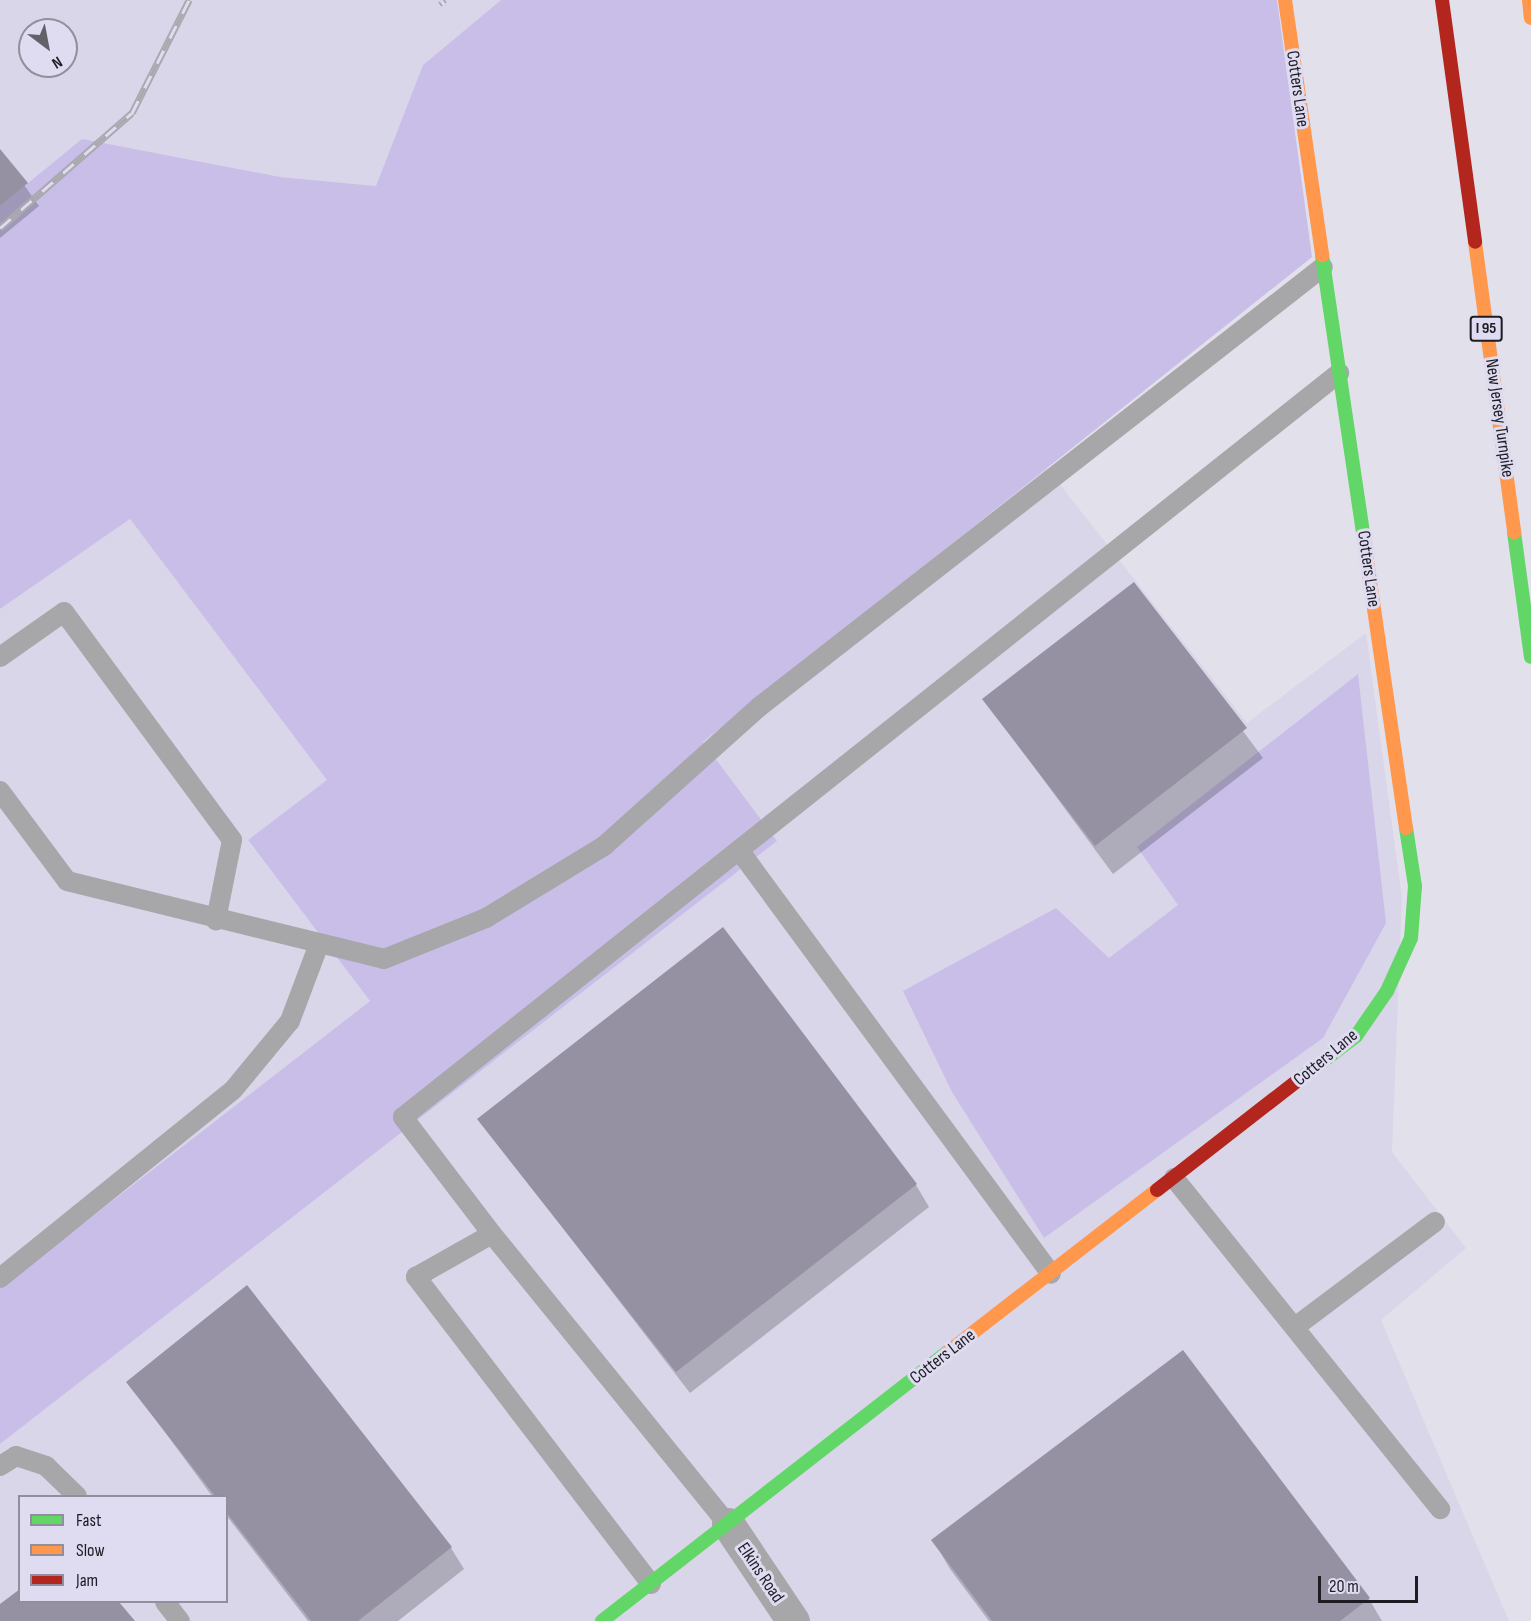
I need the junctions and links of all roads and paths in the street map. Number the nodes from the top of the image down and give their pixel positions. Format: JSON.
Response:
{"nodes":[{"id":1,"x":1285,"y":0,"type":"edge"},
{"id":2,"x":1442,"y":0,"type":"edge"},
{"id":3,"x":1528,"y":0,"type":"edge"},
{"id":4,"x":1531,"y":18,"type":"edge"},
{"id":5,"x":1323,"y":267,"type":"junction"},
{"id":6,"x":1339,"y":373,"type":"junction"},
{"id":7,"x":0,"y":657,"type":"edge"},
{"id":8,"x":1531,"y":657,"type":"edge"},
{"id":9,"x":0,"y":791,"type":"edge"},
{"id":10,"x":739,"y":850,"type":"junction"},
{"id":11,"x":216,"y":920,"type":"junction"},
{"id":12,"x":319,"y":944,"type":"junction"},
{"id":13,"x":1174,"y":1178,"type":"junction"},
{"id":14,"x":1435,"y":1222,"type":"dead end"},
{"id":15,"x":492,"y":1234,"type":"junction"},
{"id":16,"x":1051,"y":1274,"type":"junction"},
{"id":17,"x":0,"y":1278,"type":"edge"},
{"id":18,"x":1295,"y":1327,"type":"junction"},
{"id":19,"x":0,"y":1466,"type":"edge"},
{"id":20,"x":75,"y":1495,"type":"edge"},
{"id":21,"x":1440,"y":1509,"type":"dead end"},
{"id":22,"x":728,"y":1524,"type":"junction"},
{"id":23,"x":651,"y":1584,"type":"junction"},
{"id":24,"x":166,"y":1603,"type":"edge"},
{"id":25,"x":180,"y":1621,"type":"edge"},
{"id":26,"x":602,"y":1621,"type":"edge"},
{"id":27,"x":793,"y":1621,"type":"edge"}],
"edges":[{"from":1,"to":5,"type":"main road","name":"Cotters Lane"},
{"from":2,"to":8,"type":"main road","name":"New Jersey Turnpike","number":"I 95"},
{"from":3,"to":4,"type":"main road"},
{"from":5,"to":6,"type":"main road","name":"Cotters Lane"},
{"from":5,"to":12,"type":"lane"},
{"from":6,"to":10,"type":"lane"},
{"from":6,"to":13,"type":"main road","name":"Cotters Lane"},
{"from":7,"to":11,"type":"lane"},
{"from":9,"to":11,"type":"lane"},
{"from":10,"to":15,"type":"lane"},
{"from":10,"to":16,"type":"lane"},
{"from":11,"to":12,"type":"lane"},
{"from":12,"to":17,"type":"lane"},
{"from":13,"to":16,"type":"main road","name":"Cotters Lane"},
{"from":13,"to":18,"type":"lane"},
{"from":14,"to":18,"type":"lane"},
{"from":15,"to":22,"type":"lane"},
{"from":15,"to":23,"type":"lane"},
{"from":16,"to":22,"type":"main road","name":"Cotters Lane"},
{"from":18,"to":21,"type":"lane"},
{"from":19,"to":20,"type":"lane"},
{"from":22,"to":23,"type":"main road","name":"Cotters Lane"},
{"from":22,"to":27,"type":"street","name":"Elkins Road"},
{"from":23,"to":26,"type":"main road","name":"Cotters Lane"},
{"from":24,"to":25,"type":"lane"}]}
